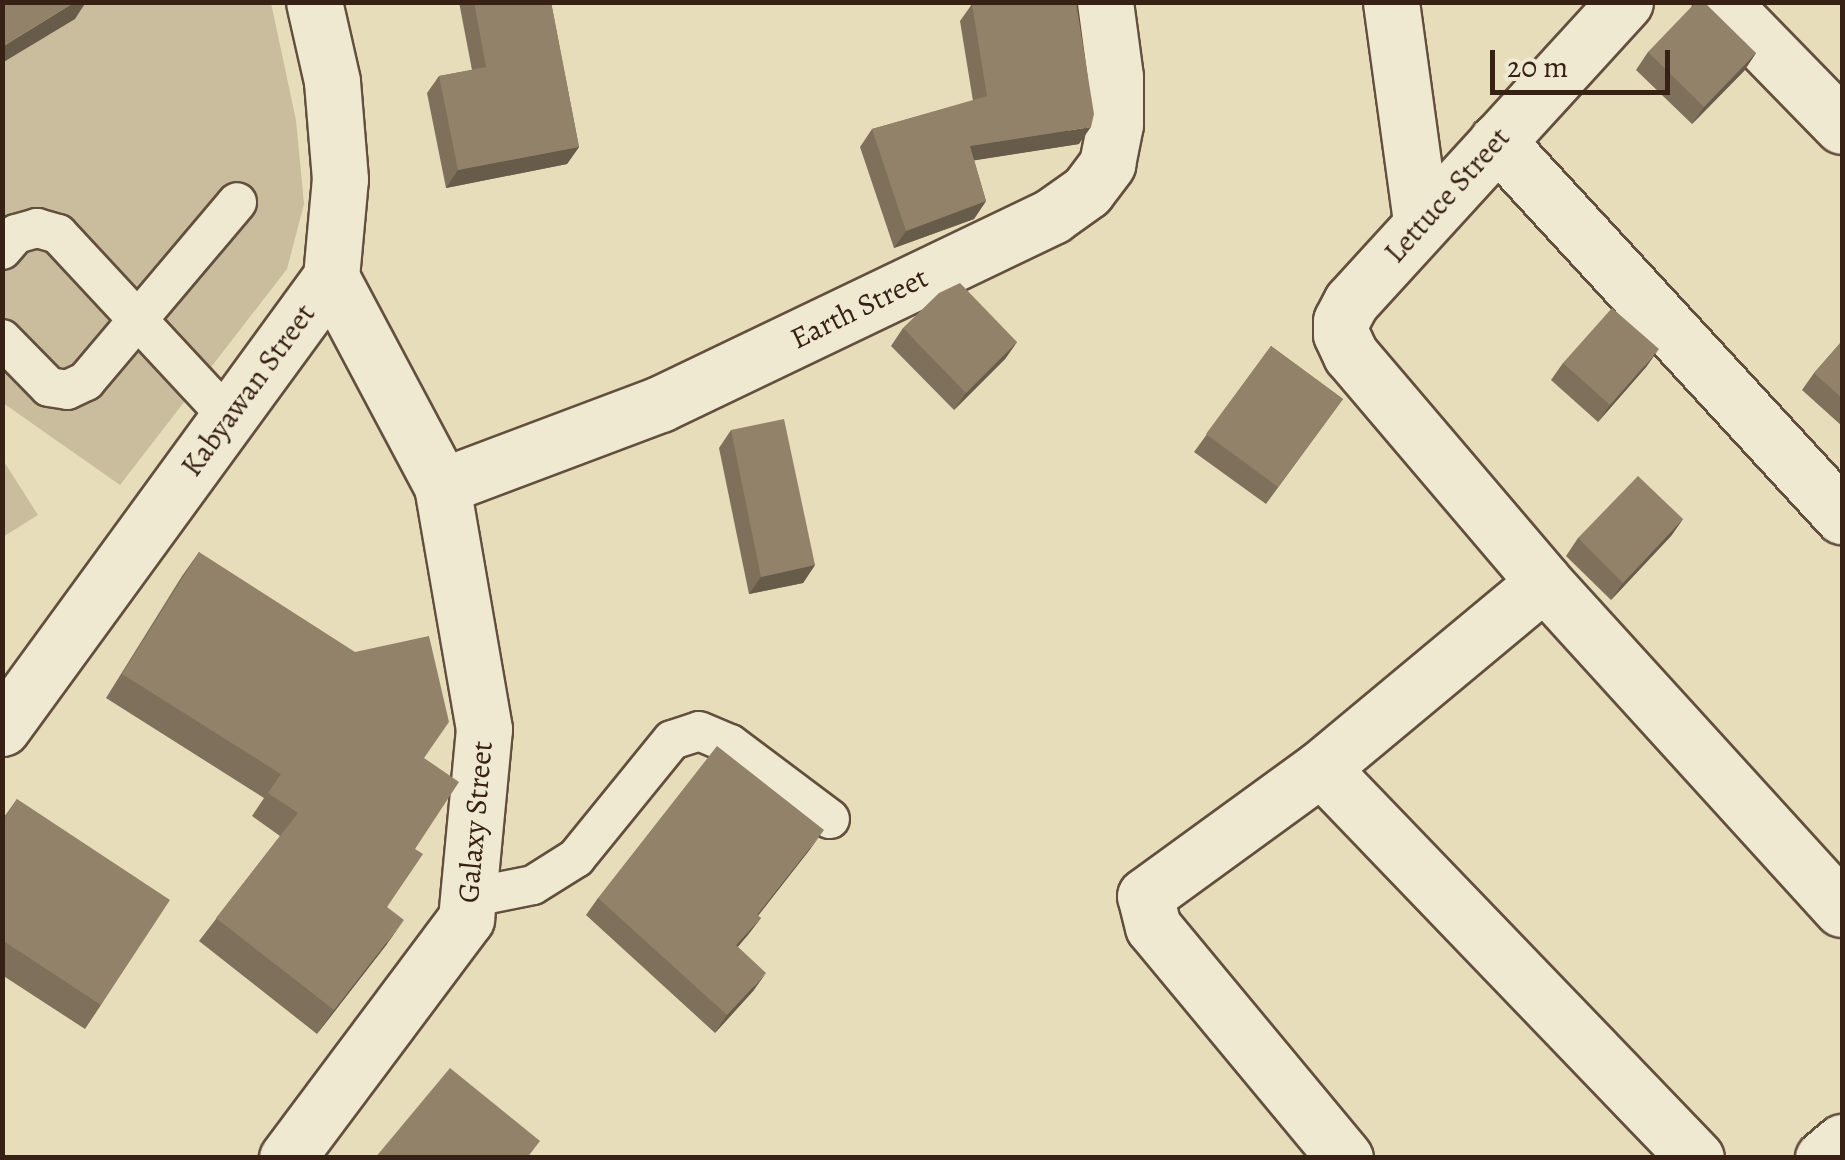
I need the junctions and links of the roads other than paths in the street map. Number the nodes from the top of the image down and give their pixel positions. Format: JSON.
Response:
{"nodes":[{"id":1,"x":314,"y":2,"type":"edge"},
{"id":2,"x":1104,"y":2,"type":"edge"},
{"id":3,"x":1391,"y":2,"type":"edge"},
{"id":4,"x":1625,"y":2,"type":"edge"},
{"id":5,"x":1721,"y":2,"type":"edge"},
{"id":6,"x":1842,"y":126,"type":"edge"},
{"id":7,"x":1496,"y":141,"type":"junction"},
{"id":8,"x":236,"y":202,"type":"dead end"},
{"id":9,"x":1421,"y":222,"type":"junction"},
{"id":10,"x":2,"y":250,"type":"edge"},
{"id":11,"x":330,"y":277,"type":"junction"},
{"id":12,"x":138,"y":316,"type":"junction"},
{"id":13,"x":2,"y":340,"type":"edge"},
{"id":14,"x":228,"y":416,"type":"junction"},
{"id":15,"x":442,"y":486,"type":"junction"},
{"id":16,"x":1842,"y":516,"type":"edge"},
{"id":17,"x":1544,"y":582,"type":"junction"},
{"id":18,"x":2,"y":728,"type":"edge"},
{"id":19,"x":1321,"y":768,"type":"junction"},
{"id":20,"x":830,"y":819,"type":"dead end"},
{"id":21,"x":468,"y":898,"type":"junction"},
{"id":22,"x":1842,"y":909,"type":"edge"},
{"id":23,"x":1842,"y":1142,"type":"edge"},
{"id":24,"x":287,"y":1158,"type":"edge"},
{"id":25,"x":1345,"y":1158,"type":"edge"},
{"id":26,"x":1696,"y":1158,"type":"edge"},
{"id":27,"x":1823,"y":1158,"type":"edge"}],
"edges":[{"from":1,"to":11,"type":"street","name":"Kabyawan Street"},
{"from":2,"to":15,"type":"street","name":"Earth Street"},
{"from":3,"to":9,"type":"street"},
{"from":4,"to":7,"type":"street","name":"Lettuce Street"},
{"from":5,"to":6,"type":"street"},
{"from":7,"to":9,"type":"street","name":"Lettuce Street"},
{"from":7,"to":16,"type":"street"},
{"from":8,"to":12,"type":"lane"},
{"from":9,"to":17,"type":"street","name":"Lettuce Street"},
{"from":10,"to":12,"type":"lane"},
{"from":11,"to":14,"type":"street","name":"Kabyawan Street"},
{"from":11,"to":15,"type":"street","name":"Galaxy Street"},
{"from":12,"to":13,"type":"lane"},
{"from":12,"to":14,"type":"lane"},
{"from":14,"to":18,"type":"street","name":"Kabyawan Street"},
{"from":15,"to":21,"type":"street","name":"Galaxy Street"},
{"from":17,"to":19,"type":"street"},
{"from":17,"to":22,"type":"street"},
{"from":19,"to":25,"type":"street"},
{"from":19,"to":26,"type":"street"},
{"from":20,"to":21,"type":"lane"},
{"from":21,"to":24,"type":"street","name":"Galaxy Street"},
{"from":23,"to":27,"type":"street"}]}
